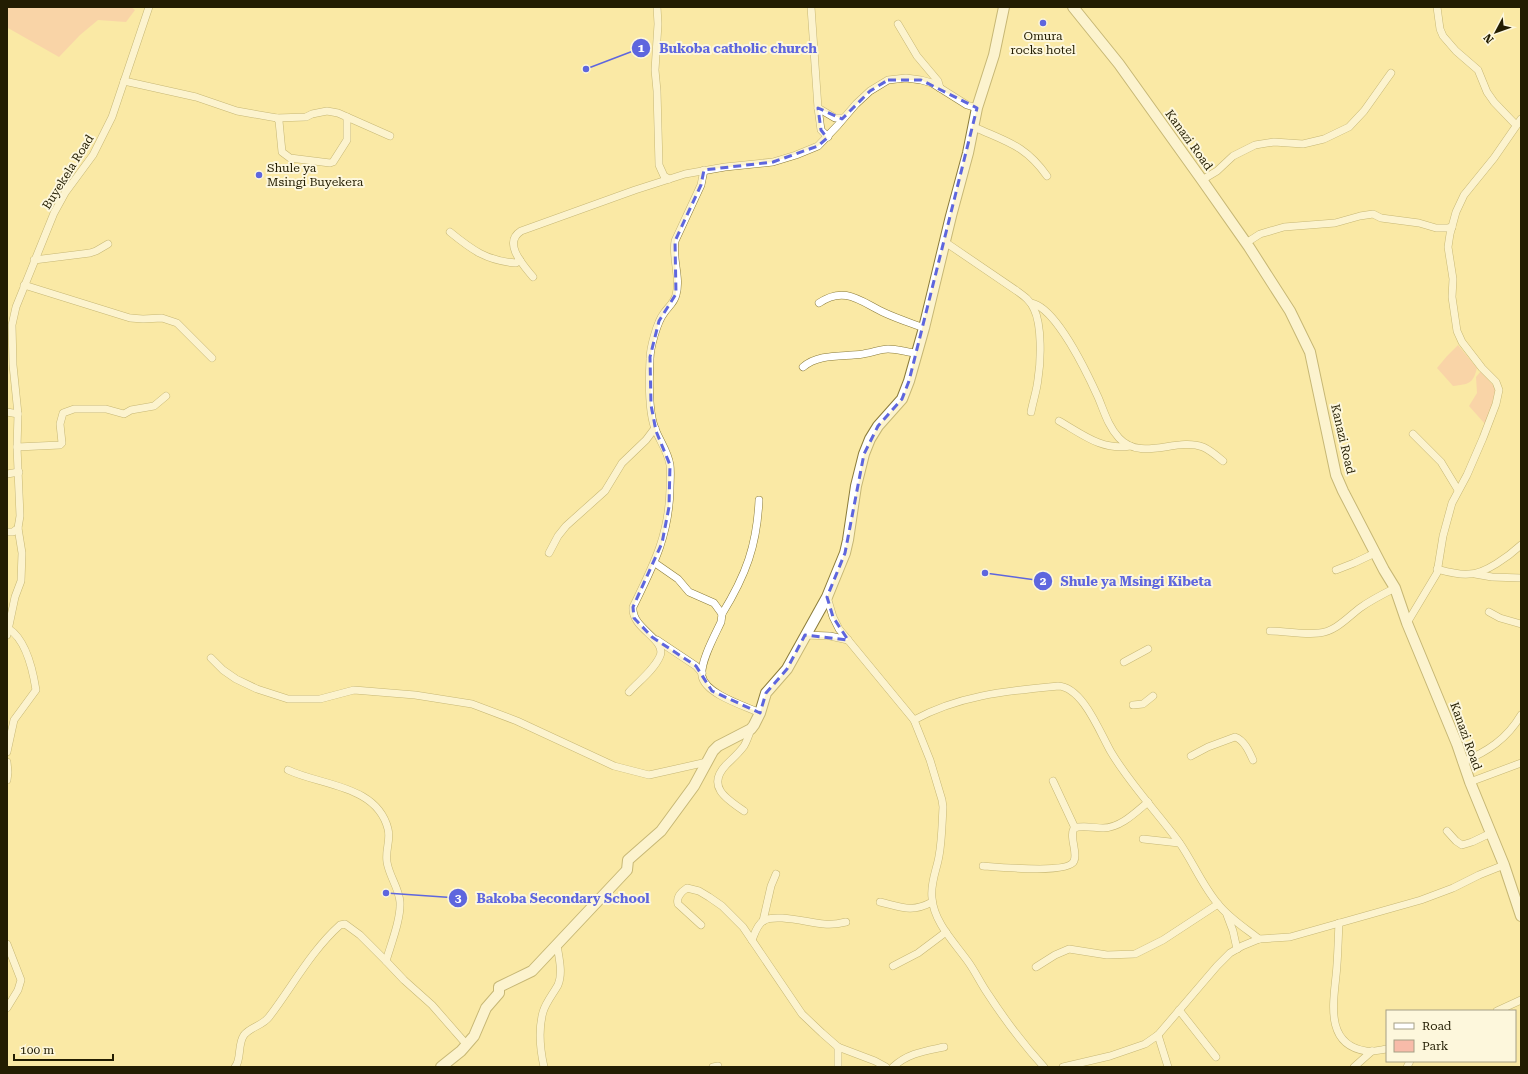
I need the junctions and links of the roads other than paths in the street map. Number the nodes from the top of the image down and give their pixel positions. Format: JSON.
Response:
{"nodes":[{"id":1,"x":149,"y":7,"type":"edge"},
{"id":2,"x":657,"y":7,"type":"edge"},
{"id":3,"x":811,"y":7,"type":"edge"},
{"id":4,"x":1004,"y":7,"type":"edge"},
{"id":5,"x":1073,"y":7,"type":"edge"},
{"id":6,"x":1438,"y":7,"type":"edge"},
{"id":7,"x":898,"y":24,"type":"dead end"},
{"id":8,"x":1391,"y":73,"type":"dead end"},
{"id":9,"x":124,"y":81,"type":"junction"},
{"id":10,"x":940,"y":88,"type":"junction"},
{"id":11,"x":818,"y":108,"type":"junction"},
{"id":12,"x":977,"y":108,"type":"junction"},
{"id":13,"x":347,"y":117,"type":"junction"},
{"id":14,"x":277,"y":118,"type":"junction"},
{"id":15,"x":844,"y":118,"type":"junction"},
{"id":16,"x":1521,"y":119,"type":"edge"},
{"id":17,"x":1516,"y":125,"type":"junction"},
{"id":18,"x":974,"y":127,"type":"junction"},
{"id":19,"x":390,"y":136,"type":"dead end"},
{"id":20,"x":828,"y":137,"type":"junction"},
{"id":21,"x":704,"y":170,"type":"junction"},
{"id":22,"x":1046,"y":176,"type":"dead end"},
{"id":23,"x":669,"y":179,"type":"junction"},
{"id":24,"x":1202,"y":180,"type":"junction"},
{"id":25,"x":1452,"y":227,"type":"junction"},
{"id":26,"x":450,"y":232,"type":"dead end"},
{"id":27,"x":945,"y":242,"type":"junction"},
{"id":28,"x":1246,"y":243,"type":"junction"},
{"id":29,"x":108,"y":244,"type":"dead end"},
{"id":30,"x":34,"y":260,"type":"junction"},
{"id":31,"x":520,"y":260,"type":"junction"},
{"id":32,"x":533,"y":277,"type":"dead end"},
{"id":33,"x":24,"y":285,"type":"junction"},
{"id":34,"x":819,"y":303,"type":"dead end"},
{"id":35,"x":1031,"y":303,"type":"junction"},
{"id":36,"x":924,"y":328,"type":"junction"},
{"id":37,"x":916,"y":353,"type":"junction"},
{"id":38,"x":212,"y":358,"type":"dead end"},
{"id":39,"x":803,"y":367,"type":"dead end"},
{"id":40,"x":166,"y":396,"type":"dead end"},
{"id":41,"x":7,"y":412,"type":"edge"},
{"id":42,"x":1030,"y":412,"type":"dead end"},
{"id":43,"x":18,"y":414,"type":"junction"},
{"id":44,"x":1060,"y":421,"type":"dead end"},
{"id":45,"x":655,"y":428,"type":"junction"},
{"id":46,"x":1413,"y":434,"type":"dead end"},
{"id":47,"x":1130,"y":446,"type":"junction"},
{"id":48,"x":16,"y":447,"type":"junction"},
{"id":49,"x":1223,"y":461,"type":"dead end"},
{"id":50,"x":19,"y":472,"type":"junction"},
{"id":51,"x":7,"y":474,"type":"edge"},
{"id":52,"x":1458,"y":490,"type":"junction"},
{"id":53,"x":759,"y":500,"type":"dead end"},
{"id":54,"x":18,"y":528,"type":"junction"},
{"id":55,"x":7,"y":532,"type":"edge"},
{"id":56,"x":1521,"y":545,"type":"edge"},
{"id":57,"x":549,"y":553,"type":"dead end"},
{"id":58,"x":1375,"y":553,"type":"junction"},
{"id":59,"x":655,"y":563,"type":"junction"},
{"id":60,"x":1437,"y":569,"type":"junction"},
{"id":61,"x":1336,"y":570,"type":"dead end"},
{"id":62,"x":1473,"y":574,"type":"junction"},
{"id":63,"x":1521,"y":578,"type":"edge"},
{"id":64,"x":1395,"y":588,"type":"junction"},
{"id":65,"x":827,"y":597,"type":"junction"},
{"id":66,"x":1489,"y":612,"type":"dead end"},
{"id":67,"x":722,"y":614,"type":"junction"},
{"id":68,"x":1407,"y":623,"type":"junction"},
{"id":69,"x":1521,"y":624,"type":"edge"},
{"id":70,"x":1270,"y":631,"type":"dead end"},
{"id":71,"x":8,"y":632,"type":"edge"},
{"id":72,"x":806,"y":635,"type":"junction"},
{"id":73,"x":652,"y":637,"type":"junction"},
{"id":74,"x":848,"y":640,"type":"junction"},
{"id":75,"x":1148,"y":649,"type":"dead end"},
{"id":76,"x":211,"y":658,"type":"dead end"},
{"id":77,"x":1124,"y":662,"type":"dead end"},
{"id":78,"x":702,"y":673,"type":"junction"},
{"id":79,"x":629,"y":692,"type":"dead end"},
{"id":80,"x":1153,"y":696,"type":"dead end"},
{"id":81,"x":1134,"y":705,"type":"dead end"},
{"id":82,"x":760,"y":713,"type":"junction"},
{"id":83,"x":1521,"y":715,"type":"edge"},
{"id":84,"x":914,"y":720,"type":"junction"},
{"id":85,"x":751,"y":729,"type":"junction"},
{"id":86,"x":7,"y":752,"type":"edge"},
{"id":87,"x":1191,"y":756,"type":"dead end"},
{"id":88,"x":1253,"y":760,"type":"dead end"},
{"id":89,"x":7,"y":762,"type":"edge"},
{"id":90,"x":707,"y":762,"type":"junction"},
{"id":91,"x":1462,"y":762,"type":"junction"},
{"id":92,"x":1521,"y":763,"type":"edge"},
{"id":93,"x":288,"y":770,"type":"dead end"},
{"id":94,"x":7,"y":780,"type":"edge"},
{"id":95,"x":1053,"y":781,"type":"dead end"},
{"id":96,"x":1470,"y":782,"type":"junction"},
{"id":97,"x":1148,"y":802,"type":"junction"},
{"id":98,"x":744,"y":810,"type":"dead end"},
{"id":99,"x":1075,"y":828,"type":"junction"},
{"id":100,"x":1447,"y":831,"type":"dead end"},
{"id":101,"x":1491,"y":833,"type":"junction"},
{"id":102,"x":1143,"y":839,"type":"dead end"},
{"id":103,"x":1179,"y":842,"type":"junction"},
{"id":104,"x":1504,"y":865,"type":"junction"},
{"id":105,"x":983,"y":866,"type":"dead end"},
{"id":106,"x":776,"y":874,"type":"dead end"},
{"id":107,"x":1518,"y":897,"type":"edge"},
{"id":108,"x":880,"y":902,"type":"dead end"},
{"id":109,"x":932,"y":902,"type":"junction"},
{"id":110,"x":1218,"y":904,"type":"junction"},
{"id":111,"x":1226,"y":913,"type":"junction"},
{"id":112,"x":1521,"y":916,"type":"edge"},
{"id":113,"x":763,"y":921,"type":"junction"},
{"id":114,"x":846,"y":922,"type":"dead end"},
{"id":115,"x":1339,"y":923,"type":"junction"},
{"id":116,"x":701,"y":925,"type":"dead end"},
{"id":117,"x":946,"y":932,"type":"junction"},
{"id":118,"x":1259,"y":939,"type":"junction"},
{"id":119,"x":752,"y":940,"type":"junction"},
{"id":120,"x":7,"y":944,"type":"edge"},
{"id":121,"x":557,"y":945,"type":"junction"},
{"id":122,"x":1237,"y":949,"type":"junction"},
{"id":123,"x":386,"y":961,"type":"junction"},
{"id":124,"x":893,"y":966,"type":"dead end"},
{"id":125,"x":1036,"y":967,"type":"dead end"},
{"id":126,"x":1521,"y":1000,"type":"edge"},
{"id":127,"x":7,"y":1008,"type":"edge"},
{"id":128,"x":1180,"y":1010,"type":"junction"},
{"id":129,"x":1499,"y":1010,"type":"edge"},
{"id":130,"x":1158,"y":1035,"type":"junction"},
{"id":131,"x":467,"y":1045,"type":"junction"},
{"id":132,"x":838,"y":1047,"type":"junction"},
{"id":133,"x":944,"y":1047,"type":"dead end"},
{"id":134,"x":1386,"y":1049,"type":"edge"},
{"id":135,"x":1372,"y":1051,"type":"junction"},
{"id":136,"x":1216,"y":1057,"type":"dead end"},
{"id":137,"x":1095,"y":1058,"type":"junction"},
{"id":138,"x":235,"y":1067,"type":"edge"},
{"id":139,"x":442,"y":1067,"type":"edge"},
{"id":140,"x":544,"y":1067,"type":"edge"},
{"id":141,"x":838,"y":1067,"type":"edge"},
{"id":142,"x":886,"y":1067,"type":"edge"},
{"id":143,"x":893,"y":1067,"type":"edge"},
{"id":144,"x":1044,"y":1067,"type":"edge"},
{"id":145,"x":1063,"y":1067,"type":"edge"},
{"id":146,"x":1087,"y":1067,"type":"edge"},
{"id":147,"x":1168,"y":1067,"type":"edge"},
{"id":148,"x":1354,"y":1067,"type":"edge"}],
"edges":[{"from":1,"to":9,"type":"street","name":"Buyekela Road"},
{"from":2,"to":23,"type":"street"},
{"from":3,"to":11,"type":"street"},
{"from":4,"to":12,"type":"street"},
{"from":5,"to":24,"type":"street","name":"Kanazi Road"},
{"from":6,"to":17,"type":"street"},
{"from":7,"to":10,"type":"street"},
{"from":8,"to":24,"type":"street"},
{"from":9,"to":14,"type":"street"},
{"from":9,"to":30,"type":"street","name":"Buyekela Road"},
{"from":10,"to":12,"type":"street"},
{"from":10,"to":15,"type":"street"},
{"from":11,"to":15,"type":"street"},
{"from":11,"to":20,"type":"street"},
{"from":12,"to":18,"type":"street"},
{"from":13,"to":14,"type":"street"},
{"from":13,"to":14,"type":"street"},
{"from":13,"to":19,"type":"street"},
{"from":15,"to":20,"type":"street"},
{"from":16,"to":17,"type":"street"},
{"from":17,"to":25,"type":"street"},
{"from":18,"to":22,"type":"street"},
{"from":18,"to":27,"type":"street"},
{"from":20,"to":21,"type":"street"},
{"from":21,"to":23,"type":"street"},
{"from":21,"to":45,"type":"street"},
{"from":23,"to":31,"type":"street"},
{"from":24,"to":28,"type":"street","name":"Kanazi Road"},
{"from":25,"to":28,"type":"street"},
{"from":25,"to":52,"type":"street"},
{"from":26,"to":31,"type":"street"},
{"from":27,"to":35,"type":"street"},
{"from":27,"to":36,"type":"street"},
{"from":28,"to":58,"type":"street","name":"Kanazi Road"},
{"from":29,"to":30,"type":"street"},
{"from":30,"to":33,"type":"street","name":"Buyekela Road"},
{"from":31,"to":32,"type":"street"},
{"from":33,"to":38,"type":"street"},
{"from":33,"to":43,"type":"street","name":"Buyekela Road"},
{"from":34,"to":36,"type":"street"},
{"from":35,"to":42,"type":"street"},
{"from":35,"to":47,"type":"street"},
{"from":36,"to":37,"type":"street"},
{"from":37,"to":39,"type":"street"},
{"from":37,"to":65,"type":"street"},
{"from":40,"to":48,"type":"street"},
{"from":41,"to":43,"type":"street"},
{"from":43,"to":48,"type":"street","name":"Buyekela Road"},
{"from":44,"to":47,"type":"street"},
{"from":45,"to":57,"type":"street"},
{"from":45,"to":59,"type":"street"},
{"from":46,"to":52,"type":"street"},
{"from":47,"to":49,"type":"street"},
{"from":48,"to":50,"type":"street","name":"Buyekela Road"},
{"from":50,"to":51,"type":"street"},
{"from":50,"to":54,"type":"street","name":"Buyekela Road"},
{"from":52,"to":60,"type":"street"},
{"from":53,"to":67,"type":"street"},
{"from":54,"to":55,"type":"street"},
{"from":54,"to":71,"type":"street","name":"Buyekela Road"},
{"from":56,"to":62,"type":"street"},
{"from":58,"to":61,"type":"street"},
{"from":58,"to":64,"type":"street","name":"Kanazi Road"},
{"from":59,"to":67,"type":"street"},
{"from":59,"to":73,"type":"street"},
{"from":60,"to":62,"type":"street"},
{"from":60,"to":68,"type":"street"},
{"from":62,"to":63,"type":"street"},
{"from":64,"to":68,"type":"street","name":"Kanazi Road"},
{"from":64,"to":70,"type":"street"},
{"from":65,"to":72,"type":"street"},
{"from":65,"to":74,"type":"street"},
{"from":66,"to":69,"type":"street"},
{"from":67,"to":78,"type":"street"},
{"from":68,"to":91,"type":"street","name":"Kanazi Road"},
{"from":71,"to":86,"type":"street"},
{"from":72,"to":74,"type":"street"},
{"from":72,"to":82,"type":"street"},
{"from":73,"to":78,"type":"street"},
{"from":73,"to":79,"type":"street"},
{"from":74,"to":84,"type":"street"},
{"from":75,"to":77,"type":"street"},
{"from":76,"to":90,"type":"street"},
{"from":78,"to":82,"type":"street"},
{"from":80,"to":81,"type":"street"},
{"from":82,"to":85,"type":"street"},
{"from":83,"to":91,"type":"street"},
{"from":84,"to":97,"type":"street"},
{"from":84,"to":109,"type":"street"},
{"from":85,"to":90,"type":"street"},
{"from":85,"to":98,"type":"street"},
{"from":87,"to":88,"type":"street"},
{"from":89,"to":94,"type":"street"},
{"from":90,"to":121,"type":"street"},
{"from":91,"to":96,"type":"street","name":"Kanazi Road"},
{"from":92,"to":96,"type":"street"},
{"from":93,"to":123,"type":"street"},
{"from":95,"to":99,"type":"street"},
{"from":96,"to":101,"type":"street","name":"Kanazi Road"},
{"from":97,"to":99,"type":"street"},
{"from":97,"to":103,"type":"street"},
{"from":99,"to":105,"type":"street"},
{"from":100,"to":101,"type":"street"},
{"from":101,"to":104,"type":"street","name":"Kanazi Road"},
{"from":102,"to":103,"type":"street"},
{"from":103,"to":110,"type":"street"},
{"from":104,"to":107,"type":"street","name":"Kanazi Road"},
{"from":104,"to":115,"type":"street"},
{"from":106,"to":113,"type":"street"},
{"from":107,"to":112,"type":"street","name":"Kanazi Road"},
{"from":108,"to":109,"type":"street"},
{"from":109,"to":117,"type":"street"},
{"from":110,"to":111,"type":"street"},
{"from":110,"to":125,"type":"street"},
{"from":111,"to":118,"type":"street"},
{"from":111,"to":122,"type":"street"},
{"from":113,"to":114,"type":"street"},
{"from":113,"to":119,"type":"street"},
{"from":115,"to":118,"type":"street"},
{"from":115,"to":135,"type":"street"},
{"from":116,"to":119,"type":"street"},
{"from":117,"to":124,"type":"street"},
{"from":117,"to":144,"type":"street"},
{"from":118,"to":122,"type":"street"},
{"from":119,"to":132,"type":"street"},
{"from":120,"to":127,"type":"street"},
{"from":121,"to":131,"type":"street"},
{"from":121,"to":140,"type":"street"},
{"from":122,"to":128,"type":"street"},
{"from":123,"to":131,"type":"street"},
{"from":123,"to":138,"type":"street"},
{"from":126,"to":129,"type":"street"},
{"from":128,"to":130,"type":"street"},
{"from":128,"to":136,"type":"street"},
{"from":130,"to":137,"type":"street"},
{"from":130,"to":147,"type":"street"},
{"from":131,"to":139,"type":"street"},
{"from":132,"to":141,"type":"street"},
{"from":132,"to":142,"type":"street"},
{"from":133,"to":143,"type":"street"},
{"from":134,"to":135,"type":"street"},
{"from":135,"to":148,"type":"street"},
{"from":137,"to":145,"type":"street"},
{"from":137,"to":146,"type":"street"}]}
